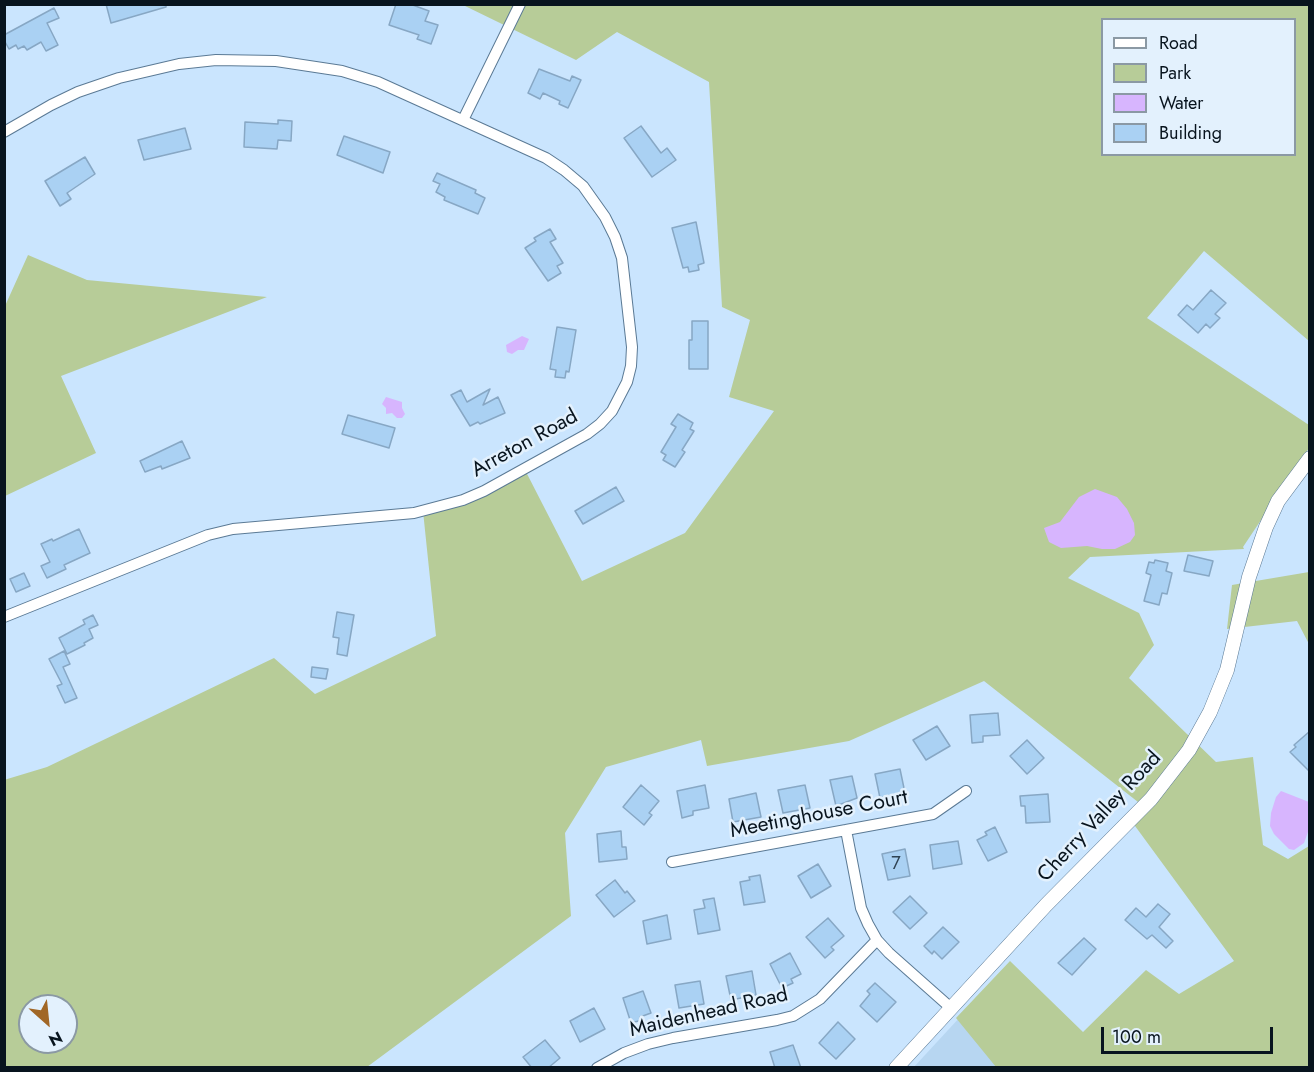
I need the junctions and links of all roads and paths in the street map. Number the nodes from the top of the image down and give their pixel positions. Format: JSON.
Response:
{"nodes":[{"id":1,"x":520,"y":4,"type":"edge"},
{"id":2,"x":463,"y":120,"type":"junction"},
{"id":3,"x":4,"y":132,"type":"edge"},
{"id":4,"x":1310,"y":458,"type":"edge"},
{"id":5,"x":4,"y":617,"type":"edge"},
{"id":6,"x":966,"y":791,"type":"dead end"},
{"id":7,"x":846,"y":830,"type":"junction"},
{"id":8,"x":672,"y":862,"type":"dead end"},
{"id":9,"x":877,"y":939,"type":"junction"},
{"id":10,"x":951,"y":1008,"type":"junction"},
{"id":11,"x":598,"y":1067,"type":"edge"},
{"id":12,"x":896,"y":1068,"type":"edge"}],
"edges":[{"from":1,"to":2,"type":"street"},
{"from":2,"to":3,"type":"street","name":"Arreton Road"},
{"from":2,"to":5,"type":"street","name":"Arreton Road"},
{"from":4,"to":10,"type":"street","name":"Cherry Valley Road"},
{"from":6,"to":7,"type":"street","name":"Meetinghouse Court"},
{"from":7,"to":8,"type":"street","name":"Meetinghouse Court"},
{"from":7,"to":9,"type":"street"},
{"from":9,"to":10,"type":"street"},
{"from":9,"to":11,"type":"street","name":"Maidenhead Road"},
{"from":10,"to":12,"type":"street","name":"Cherry Valley Road"}]}
